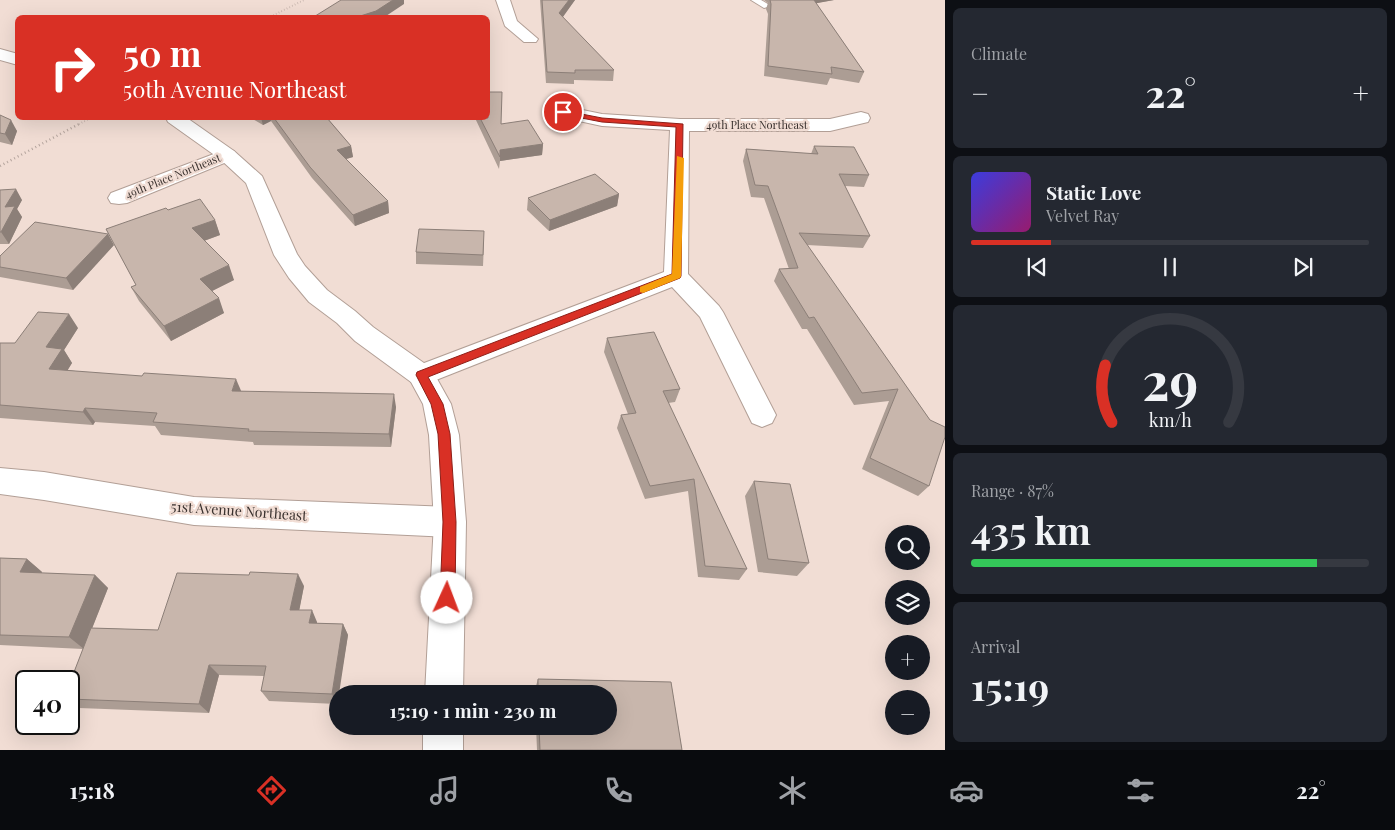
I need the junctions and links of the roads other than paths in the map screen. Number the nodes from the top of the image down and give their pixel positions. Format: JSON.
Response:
{"nodes":[{"id":1,"x":503,"y":0,"type":"edge"},
{"id":2,"x":755,"y":0,"type":"edge"},
{"id":3,"x":767,"y":6,"type":"dead end"},
{"id":4,"x":530,"y":39,"type":"dead end"},
{"id":5,"x":0,"y":54,"type":"edge"},
{"id":6,"x":15,"y":59,"type":"edge"},
{"id":7,"x":563,"y":112,"type":"dead end"},
{"id":8,"x":861,"y":118,"type":"dead end"},
{"id":9,"x":178,"y":120,"type":"edge"},
{"id":10,"x":680,"y":125,"type":"junction"},
{"id":11,"x":227,"y":155,"type":"junction"},
{"id":12,"x":119,"y":198,"type":"dead end"},
{"id":13,"x":676,"y":276,"type":"junction"},
{"id":14,"x":421,"y":375,"type":"junction"},
{"id":15,"x":762,"y":415,"type":"dead end"},
{"id":16,"x":0,"y":481,"type":"edge"},
{"id":17,"x":450,"y":522,"type":"junction"},
{"id":18,"x":444,"y":685,"type":"edge"},
{"id":19,"x":443,"y":735,"type":"edge"},
{"id":20,"x":443,"y":750,"type":"edge"}],
"edges":[{"from":1,"to":4,"type":"street"},
{"from":2,"to":3,"type":"lane"},
{"from":5,"to":6,"type":"street"},
{"from":7,"to":10,"type":"street","name":"49th Place Northeast"},
{"from":8,"to":10,"type":"street","name":"49th Place Northeast"},
{"from":9,"to":11,"type":"street"},
{"from":10,"to":13,"type":"street"},
{"from":11,"to":12,"type":"street","name":"49th Place Northeast"},
{"from":11,"to":14,"type":"street"},
{"from":13,"to":14,"type":"street"},
{"from":13,"to":15,"type":"street"},
{"from":14,"to":17,"type":"street"},
{"from":16,"to":17,"type":"street","name":"51st Avenue Northeast"},
{"from":17,"to":18,"type":"street"},
{"from":19,"to":20,"type":"street"}]}
